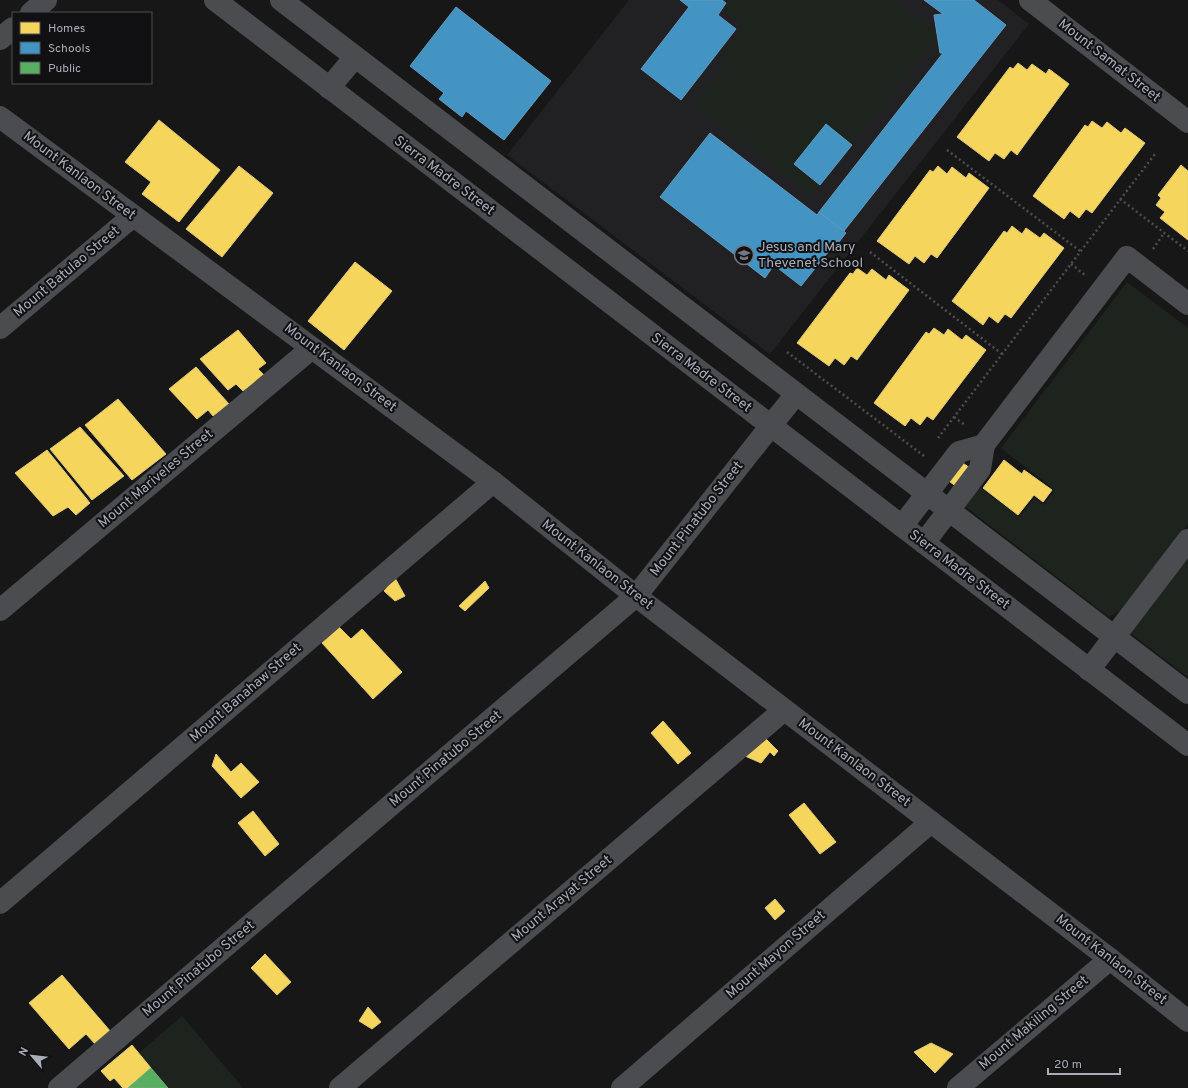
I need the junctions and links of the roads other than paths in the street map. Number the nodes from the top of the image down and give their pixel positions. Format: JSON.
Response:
{"nodes":[{"id":1,"x":46,"y":0,"type":"edge"},
{"id":2,"x":215,"y":0,"type":"edge"},
{"id":3,"x":281,"y":0,"type":"edge"},
{"id":4,"x":1030,"y":0,"type":"edge"},
{"id":5,"x":32,"y":12,"type":"edge"},
{"id":6,"x":12,"y":29,"type":"edge"},
{"id":7,"x":0,"y":40,"type":"edge"},
{"id":8,"x":355,"y":57,"type":"junction"},
{"id":9,"x":329,"y":88,"type":"junction"},
{"id":10,"x":0,"y":117,"type":"edge"},
{"id":11,"x":1188,"y":122,"type":"edge"},
{"id":12,"x":133,"y":216,"type":"junction"},
{"id":13,"x":1188,"y":304,"type":"edge"},
{"id":14,"x":0,"y":328,"type":"edge"},
{"id":15,"x":312,"y":348,"type":"junction"},
{"id":16,"x":796,"y":394,"type":"junction"},
{"id":17,"x":771,"y":426,"type":"junction"},
{"id":18,"x":984,"y":445,"type":"junction"},
{"id":19,"x":493,"y":482,"type":"junction"},
{"id":20,"x":927,"y":494,"type":"junction"},
{"id":21,"x":948,"y":510,"type":"junction"},
{"id":22,"x":902,"y":526,"type":"junction"},
{"id":23,"x":1188,"y":540,"type":"edge"},
{"id":24,"x":924,"y":543,"type":"junction"},
{"id":25,"x":636,"y":596,"type":"junction"},
{"id":26,"x":0,"y":610,"type":"edge"},
{"id":27,"x":1114,"y":637,"type":"junction"},
{"id":28,"x":1089,"y":670,"type":"junction"},
{"id":29,"x":1188,"y":693,"type":"edge"},
{"id":30,"x":784,"y":710,"type":"junction"},
{"id":31,"x":1188,"y":746,"type":"edge"},
{"id":32,"x":931,"y":822,"type":"junction"},
{"id":33,"x":0,"y":903,"type":"edge"},
{"id":34,"x":1110,"y":959,"type":"junction"},
{"id":35,"x":1188,"y":1021,"type":"edge"},
{"id":36,"x":59,"y":1088,"type":"edge"},
{"id":37,"x":340,"y":1088,"type":"edge"},
{"id":38,"x":622,"y":1088,"type":"edge"},
{"id":39,"x":958,"y":1088,"type":"edge"}],
"edges":[{"from":1,"to":5,"type":"street"},
{"from":2,"to":9,"type":"street","name":"Sierra Madre Street"},
{"from":3,"to":8,"type":"street"},
{"from":4,"to":11,"type":"street","name":"Mount Samat Street"},
{"from":6,"to":7,"type":"street"},
{"from":8,"to":9,"type":"street"},
{"from":8,"to":16,"type":"street"},
{"from":9,"to":17,"type":"street","name":"Sierra Madre Street"},
{"from":10,"to":12,"type":"street","name":"Mount Kanlaon Street"},
{"from":12,"to":14,"type":"street","name":"Mount Batulao Street"},
{"from":12,"to":15,"type":"street","name":"Mount Kanlaon Street"},
{"from":13,"to":18,"type":"street"},
{"from":15,"to":19,"type":"street","name":"Mount Kanlaon Street"},
{"from":15,"to":26,"type":"street","name":"Mount Mariveles Street"},
{"from":16,"to":17,"type":"street","name":"Mount Pinatubo Street"},
{"from":16,"to":20,"type":"street"},
{"from":17,"to":22,"type":"street","name":"Sierra Madre Street"},
{"from":17,"to":25,"type":"street","name":"Mount Pinatubo Street"},
{"from":18,"to":20,"type":"street"},
{"from":18,"to":21,"type":"street"},
{"from":19,"to":25,"type":"street","name":"Mount Kanlaon Street"},
{"from":19,"to":33,"type":"street","name":"Mount Banahaw Street"},
{"from":20,"to":21,"type":"street"},
{"from":20,"to":22,"type":"street"},
{"from":21,"to":24,"type":"street"},
{"from":21,"to":27,"type":"street"},
{"from":22,"to":24,"type":"street","name":"Sierra Madre Street"},
{"from":23,"to":27,"type":"street"},
{"from":24,"to":28,"type":"street","name":"Sierra Madre Street"},
{"from":25,"to":30,"type":"street","name":"Mount Kanlaon Street"},
{"from":25,"to":36,"type":"street","name":"Mount Pinatubo Street"},
{"from":27,"to":28,"type":"street"},
{"from":27,"to":29,"type":"street"},
{"from":28,"to":31,"type":"street","name":"Sierra Madre Street"},
{"from":30,"to":32,"type":"street","name":"Mount Kanlaon Street"},
{"from":30,"to":37,"type":"street","name":"Mount Arayat Street"},
{"from":32,"to":34,"type":"street","name":"Mount Kanlaon Street"},
{"from":32,"to":38,"type":"street","name":"Mount Mayon Street"},
{"from":34,"to":35,"type":"street","name":"Mount Kanlaon Street"},
{"from":34,"to":39,"type":"street","name":"Mount Makiling Street"}]}
